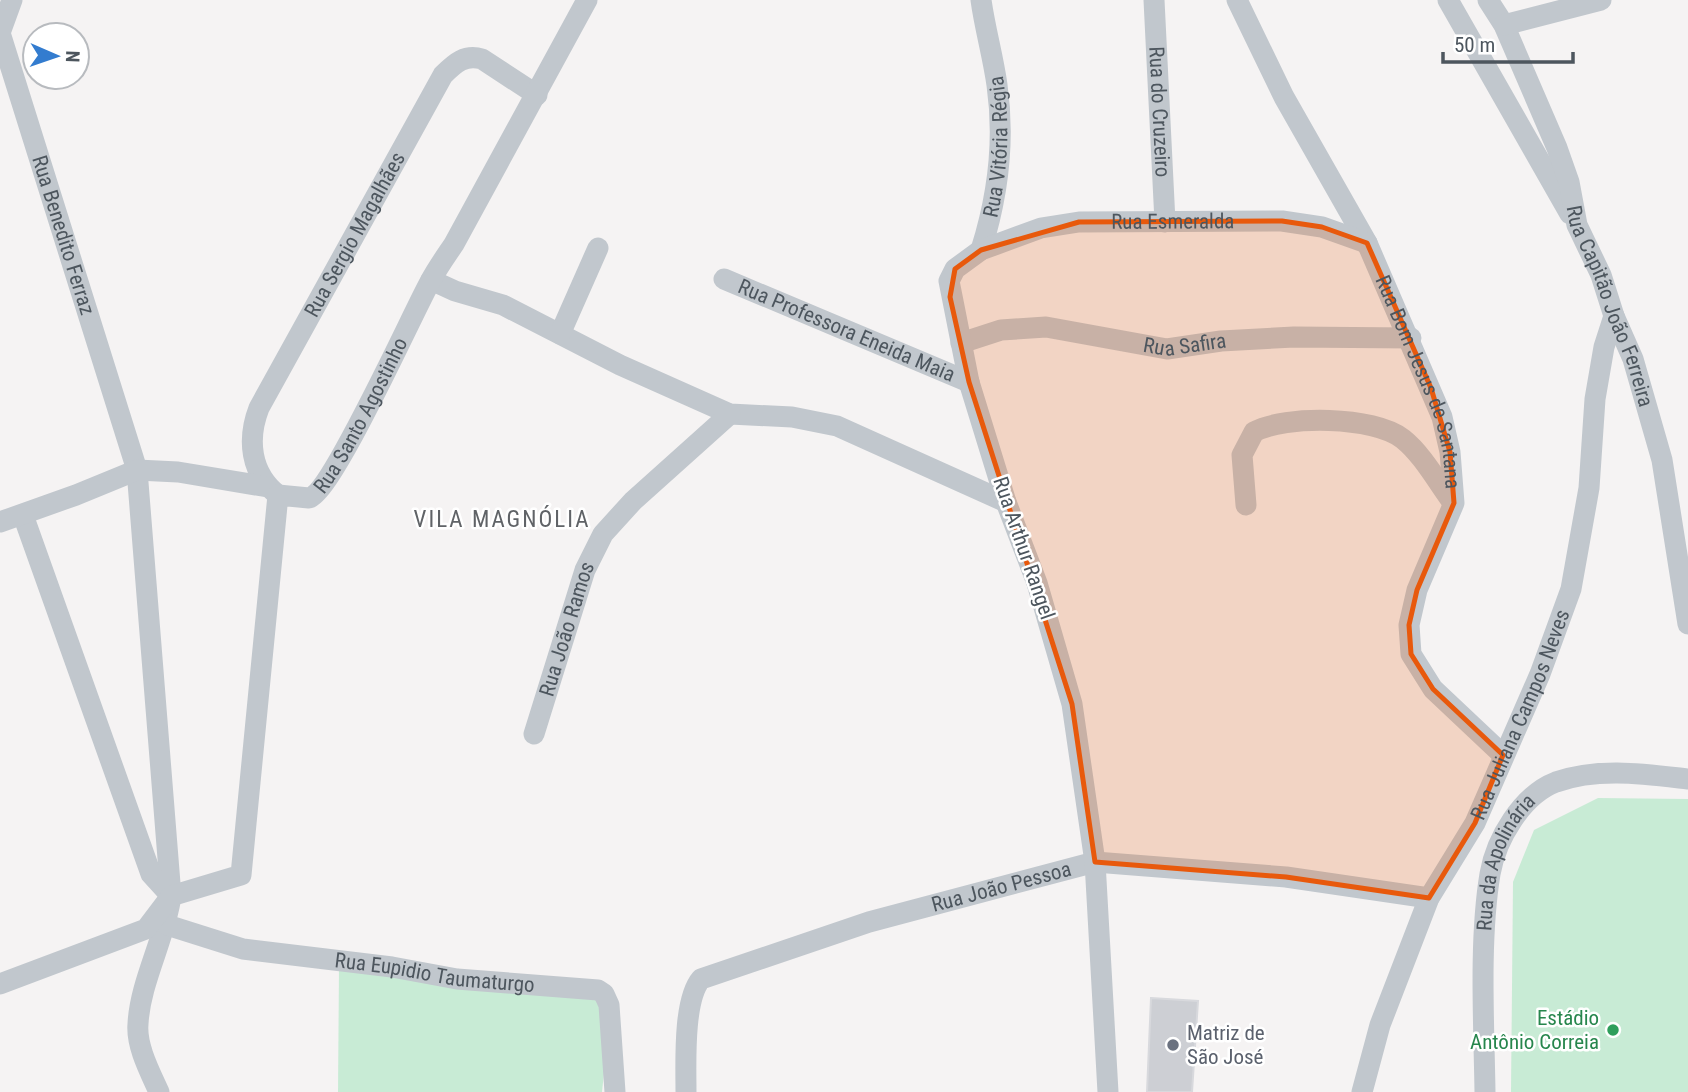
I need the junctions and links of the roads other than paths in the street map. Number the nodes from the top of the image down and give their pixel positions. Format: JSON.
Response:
{"nodes":[{"id":1,"x":12,"y":0,"type":"edge"},
{"id":2,"x":587,"y":0,"type":"edge"},
{"id":3,"x":981,"y":0,"type":"edge"},
{"id":4,"x":1154,"y":0,"type":"edge"},
{"id":5,"x":1237,"y":0,"type":"edge"},
{"id":6,"x":1448,"y":0,"type":"edge"},
{"id":7,"x":1489,"y":0,"type":"edge"},
{"id":8,"x":1601,"y":0,"type":"edge"},
{"id":9,"x":1504,"y":25,"type":"junction"},
{"id":10,"x":0,"y":33,"type":"edge"},
{"id":11,"x":537,"y":95,"type":"junction"},
{"id":12,"x":1165,"y":222,"type":"junction"},
{"id":13,"x":1577,"y":225,"type":"junction"},
{"id":14,"x":1367,"y":243,"type":"junction"},
{"id":15,"x":598,"y":248,"type":"dead end"},
{"id":16,"x":981,"y":250,"type":"junction"},
{"id":17,"x":724,"y":279,"type":"dead end"},
{"id":18,"x":431,"y":280,"type":"junction"},
{"id":19,"x":1614,"y":316,"type":"junction"},
{"id":20,"x":560,"y":334,"type":"junction"},
{"id":21,"x":1410,"y":338,"type":"junction"},
{"id":22,"x":961,"y":343,"type":"junction"},
{"id":23,"x":970,"y":382,"type":"junction"},
{"id":24,"x":730,"y":414,"type":"junction"},
{"id":25,"x":137,"y":470,"type":"junction"},
{"id":26,"x":273,"y":491,"type":"junction"},
{"id":27,"x":1006,"y":502,"type":"junction"},
{"id":28,"x":1454,"y":503,"type":"junction"},
{"id":29,"x":1245,"y":505,"type":"dead end"},
{"id":30,"x":23,"y":515,"type":"junction"},
{"id":31,"x":0,"y":522,"type":"edge"},
{"id":32,"x":1688,"y":624,"type":"edge"},
{"id":33,"x":534,"y":734,"type":"dead end"},
{"id":34,"x":1503,"y":755,"type":"junction"},
{"id":35,"x":1688,"y":779,"type":"edge"},
{"id":36,"x":1096,"y":862,"type":"junction"},
{"id":37,"x":171,"y":896,"type":"junction"},
{"id":38,"x":1429,"y":898,"type":"junction"},
{"id":39,"x":167,"y":925,"type":"junction"},
{"id":40,"x":0,"y":984,"type":"edge"},
{"id":41,"x":159,"y":1092,"type":"edge"},
{"id":42,"x":615,"y":1092,"type":"edge"},
{"id":43,"x":686,"y":1092,"type":"edge"},
{"id":44,"x":1108,"y":1092,"type":"edge"},
{"id":45,"x":1362,"y":1092,"type":"edge"},
{"id":46,"x":1485,"y":1092,"type":"edge"}],
"edges":[{"from":1,"to":10,"type":"street","name":"Rua Benedito Ferraz"},
{"from":2,"to":11,"type":"street","name":"Rua Santo Agostinho"},
{"from":3,"to":16,"type":"street","name":"Rua Vitória Régia"},
{"from":4,"to":12,"type":"street","name":"Rua do Cruzeiro"},
{"from":5,"to":14,"type":"street","name":"Rua Bom Jesus de Santana"},
{"from":6,"to":13,"type":"street"},
{"from":7,"to":9,"type":"street","name":"Rua Capitão João Ferreira"},
{"from":8,"to":9,"type":"street"},
{"from":9,"to":13,"type":"street","name":"Rua Capitão João Ferreira"},
{"from":10,"to":25,"type":"street","name":"Rua Benedito Ferraz"},
{"from":11,"to":18,"type":"street","name":"Rua Santo Agostinho"},
{"from":11,"to":26,"type":"street","name":"Rua Sergio Magalhães"},
{"from":12,"to":14,"type":"street","name":"Rua Esmeralda"},
{"from":12,"to":16,"type":"street","name":"Rua Esmeralda"},
{"from":13,"to":19,"type":"street","name":"Rua Capitão João Ferreira"},
{"from":14,"to":21,"type":"street","name":"Rua Bom Jesus de Santana"},
{"from":15,"to":20,"type":"street"},
{"from":16,"to":22,"type":"street","name":"Rua Arthur Rangel"},
{"from":17,"to":23,"type":"street","name":"Rua Professora Eneida Maia"},
{"from":18,"to":20,"type":"street"},
{"from":18,"to":26,"type":"street","name":"Rua Santo Agostinho"},
{"from":19,"to":32,"type":"street","name":"Rua Capitão João Ferreira"},
{"from":19,"to":34,"type":"street","name":"Rua Juliana Campos Neves"},
{"from":20,"to":24,"type":"street"},
{"from":21,"to":22,"type":"street","name":"Rua Safira"},
{"from":21,"to":28,"type":"street","name":"Rua Bom Jesus de Santana"},
{"from":22,"to":23,"type":"street","name":"Rua Arthur Rangel"},
{"from":23,"to":27,"type":"street","name":"Rua Arthur Rangel"},
{"from":24,"to":27,"type":"street"},
{"from":24,"to":33,"type":"street","name":"Rua João Ramos"},
{"from":25,"to":26,"type":"street"},
{"from":25,"to":30,"type":"street"},
{"from":25,"to":37,"type":"street","name":"Rua Benedito Ferraz"},
{"from":26,"to":37,"type":"street"},
{"from":27,"to":36,"type":"street","name":"Rua Arthur Rangel"},
{"from":28,"to":29,"type":"street"},
{"from":28,"to":34,"type":"street","name":"Rua Bom Jesus de Santana"},
{"from":30,"to":31,"type":"street"},
{"from":30,"to":37,"type":"street"},
{"from":34,"to":38,"type":"street","name":"Rua Juliana Campos Neves"},
{"from":35,"to":46,"type":"street","name":"Rua da Apolinária"},
{"from":36,"to":38,"type":"street","name":"Rua João Pessoa"},
{"from":36,"to":43,"type":"street","name":"Rua João Pessoa"},
{"from":36,"to":44,"type":"street","name":"Rua Arthur Rangel"},
{"from":37,"to":39,"type":"street"},
{"from":37,"to":40,"type":"street"},
{"from":38,"to":45,"type":"street","name":"Rua Juliana Campos Neves"},
{"from":39,"to":41,"type":"street"},
{"from":39,"to":42,"type":"street","name":"Rua Eupidio Taumaturgo"}]}
